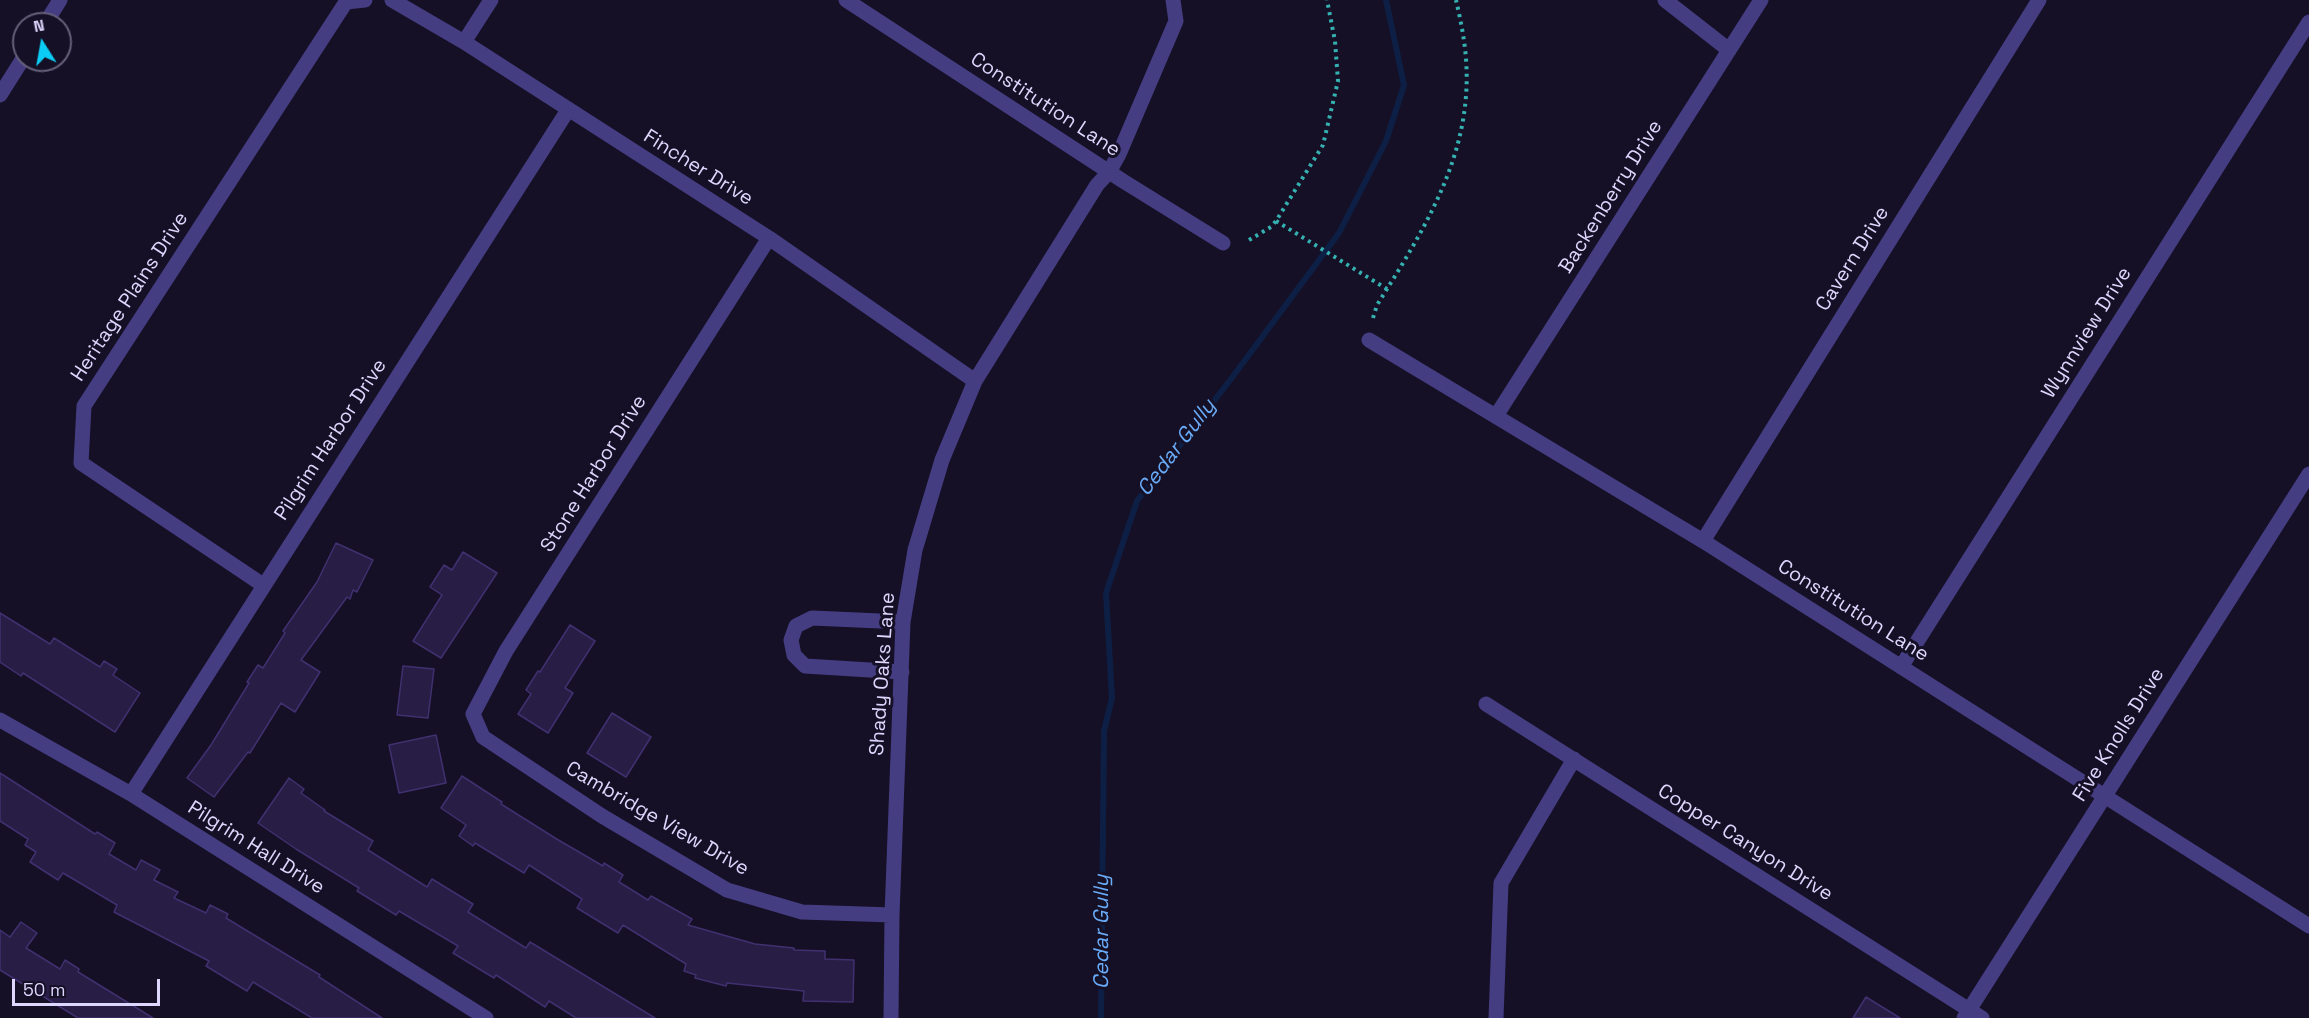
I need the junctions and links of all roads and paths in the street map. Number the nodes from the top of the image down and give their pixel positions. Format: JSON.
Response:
{"nodes":[{"id":1,"x":365,"y":0,"type":"edge"},
{"id":2,"x":392,"y":0,"type":"edge"},
{"id":3,"x":491,"y":0,"type":"edge"},
{"id":4,"x":846,"y":0,"type":"edge"},
{"id":5,"x":1173,"y":0,"type":"edge"},
{"id":6,"x":1327,"y":0,"type":"edge"},
{"id":7,"x":1456,"y":0,"type":"edge"},
{"id":8,"x":1665,"y":0,"type":"edge"},
{"id":9,"x":1761,"y":0,"type":"edge"},
{"id":10,"x":2039,"y":0,"type":"edge"},
{"id":11,"x":2309,"y":22,"type":"edge"},
{"id":12,"x":464,"y":42,"type":"junction"},
{"id":13,"x":1729,"y":50,"type":"junction"},
{"id":14,"x":15,"y":72,"type":"edge"},
{"id":15,"x":0,"y":95,"type":"edge"},
{"id":16,"x":567,"y":110,"type":"junction"},
{"id":17,"x":1109,"y":172,"type":"junction"},
{"id":18,"x":1276,"y":221,"type":"junction"},
{"id":19,"x":769,"y":238,"type":"junction"},
{"id":20,"x":1249,"y":240,"type":"dead end"},
{"id":21,"x":1223,"y":243,"type":"dead end"},
{"id":22,"x":1387,"y":289,"type":"junction"},
{"id":23,"x":1373,"y":318,"type":"dead end"},
{"id":24,"x":1369,"y":340,"type":"dead end"},
{"id":25,"x":975,"y":381,"type":"junction"},
{"id":26,"x":1496,"y":417,"type":"junction"},
{"id":27,"x":2309,"y":474,"type":"edge"},
{"id":28,"x":1703,"y":541,"type":"junction"},
{"id":29,"x":263,"y":585,"type":"junction"},
{"id":30,"x":903,"y":622,"type":"junction"},
{"id":31,"x":1901,"y":667,"type":"junction"},
{"id":32,"x":902,"y":672,"type":"junction"},
{"id":33,"x":1486,"y":704,"type":"dead end"},
{"id":34,"x":0,"y":720,"type":"edge"},
{"id":35,"x":483,"y":738,"type":"joint"},
{"id":36,"x":1574,"y":759,"type":"junction"},
{"id":37,"x":131,"y":794,"type":"junction"},
{"id":38,"x":2104,"y":797,"type":"junction"},
{"id":39,"x":892,"y":915,"type":"junction"},
{"id":40,"x":2308,"y":925,"type":"edge"},
{"id":41,"x":1966,"y":1014,"type":"edge"},
{"id":42,"x":486,"y":1018,"type":"edge"},
{"id":43,"x":891,"y":1018,"type":"edge"},
{"id":44,"x":1496,"y":1018,"type":"edge"},
{"id":45,"x":1982,"y":1018,"type":"edge"}],
"edges":[{"from":1,"to":29,"type":"street","name":"Heritage Plains Drive"},
{"from":2,"to":12,"type":"street","name":"Fincher Drive"},
{"from":3,"to":12,"type":"street"},
{"from":4,"to":17,"type":"street","name":"Constitution Lane"},
{"from":5,"to":17,"type":"street","name":"Shady Oaks Lane"},
{"from":6,"to":18,"type":"path"},
{"from":7,"to":22,"type":"path"},
{"from":8,"to":13,"type":"street"},
{"from":9,"to":13,"type":"street","name":"Backenberry Drive"},
{"from":10,"to":28,"type":"street","name":"Cavern Drive"},
{"from":11,"to":31,"type":"street","name":"Wynnview Drive"},
{"from":12,"to":16,"type":"street","name":"Fincher Drive"},
{"from":13,"to":26,"type":"street","name":"Backenberry Drive"},
{"from":14,"to":15,"type":"street"},
{"from":16,"to":19,"type":"street","name":"Fincher Drive"},
{"from":16,"to":29,"type":"street","name":"Pilgrim Harbor Drive"},
{"from":17,"to":21,"type":"street","name":"Constitution Lane"},
{"from":17,"to":25,"type":"street","name":"Shady Oaks Lane"},
{"from":18,"to":20,"type":"path"},
{"from":18,"to":22,"type":"path"},
{"from":19,"to":25,"type":"street","name":"Fincher Drive"},
{"from":19,"to":35,"type":"street","name":"Stone Harbor Drive"},
{"from":22,"to":23,"type":"path"},
{"from":24,"to":26,"type":"street","name":"Constitution Lane"},
{"from":25,"to":30,"type":"street","name":"Shady Oaks Lane"},
{"from":26,"to":28,"type":"street","name":"Constitution Lane"},
{"from":27,"to":38,"type":"street","name":"Five Knolls Drive"},
{"from":28,"to":31,"type":"street","name":"Constitution Lane"},
{"from":29,"to":37,"type":"street","name":"Pilgrim Harbor Drive"},
{"from":30,"to":32,"type":"street","name":"Shady Oaks Lane"},
{"from":30,"to":32,"type":"street"},
{"from":31,"to":38,"type":"street","name":"Constitution Lane"},
{"from":32,"to":39,"type":"street","name":"Shady Oaks Lane"},
{"from":33,"to":36,"type":"street","name":"Copper Canyon Drive"},
{"from":34,"to":37,"type":"street","name":"Pilgrim Hall Drive"},
{"from":35,"to":39,"type":"street","name":"Cambridge View Drive"},
{"from":36,"to":41,"type":"street","name":"Copper Canyon Drive"},
{"from":36,"to":44,"type":"street"},
{"from":37,"to":42,"type":"street","name":"Pilgrim Hall Drive"},
{"from":38,"to":40,"type":"street","name":"Constitution Lane"},
{"from":38,"to":41,"type":"street","name":"Five Knolls Drive"},
{"from":39,"to":43,"type":"street","name":"Shady Oaks Lane"},
{"from":41,"to":45,"type":"street","name":"Copper Canyon Drive"}]}
